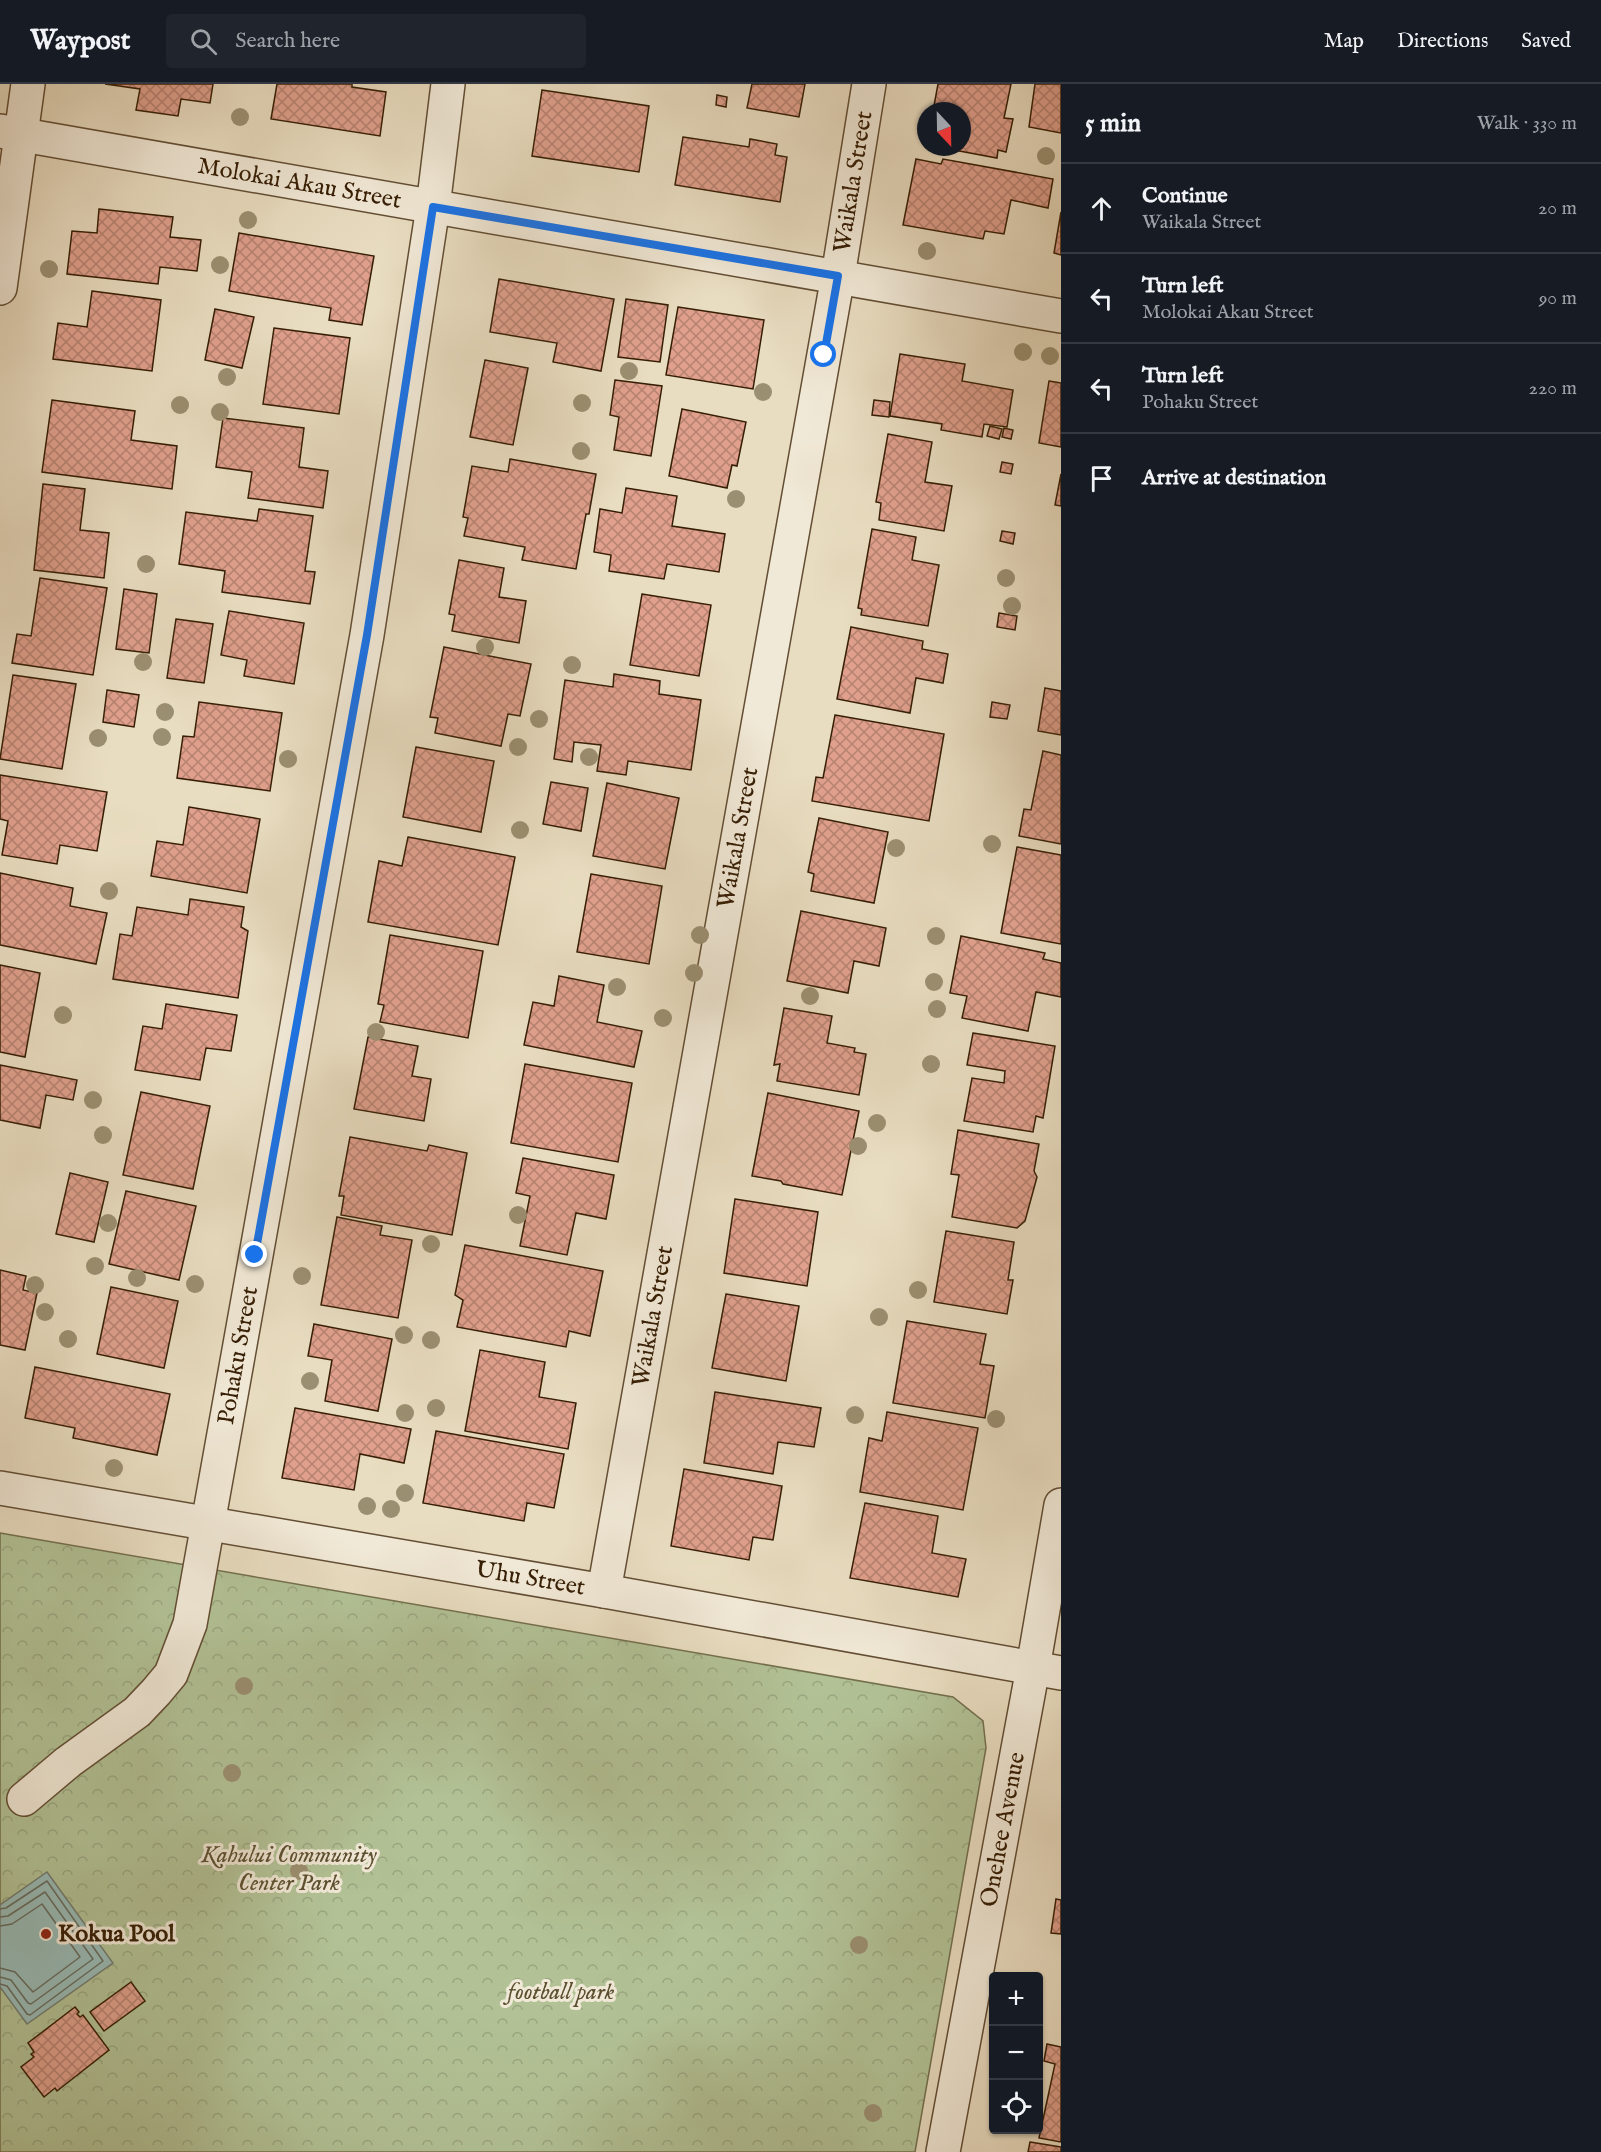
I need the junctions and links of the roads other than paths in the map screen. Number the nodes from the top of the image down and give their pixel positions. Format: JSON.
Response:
{"nodes":[{"id":1,"x":28,"y":84,"type":"edge"},
{"id":2,"x":448,"y":84,"type":"edge"},
{"id":3,"x":869,"y":84,"type":"edge"},
{"id":4,"x":11,"y":133,"type":"edge"},
{"id":5,"x":433,"y":207,"type":"junction"},
{"id":6,"x":838,"y":276,"type":"junction"},
{"id":7,"x":0,"y":288,"type":"edge"},
{"id":8,"x":1061,"y":316,"type":"edge"},
{"id":9,"x":0,"y":1488,"type":"edge"},
{"id":10,"x":1061,"y":1505,"type":"edge"},
{"id":11,"x":208,"y":1524,"type":"junction"},
{"id":12,"x":604,"y":1591,"type":"junction"},
{"id":13,"x":1047,"y":1671,"type":"edge"},
{"id":14,"x":24,"y":1799,"type":"dead end"},
{"id":15,"x":943,"y":2152,"type":"edge"}],
"edges":[{"from":1,"to":4,"type":"street"},
{"from":2,"to":5,"type":"street","name":"Pohaku Street"},
{"from":3,"to":6,"type":"street","name":"Waikala Street"},
{"from":4,"to":5,"type":"street","name":"Molokai Akau Street"},
{"from":4,"to":7,"type":"street"},
{"from":5,"to":6,"type":"street","name":"Molokai Akau Street"},
{"from":5,"to":11,"type":"street","name":"Pohaku Street"},
{"from":6,"to":8,"type":"street","name":"Molokai Akau Street"},
{"from":6,"to":12,"type":"street","name":"Waikala Street"},
{"from":9,"to":11,"type":"street","name":"Uhu Street"},
{"from":10,"to":13,"type":"street","name":"Onehee Avenue"},
{"from":11,"to":12,"type":"street","name":"Uhu Street"},
{"from":11,"to":14,"type":"street","name":"Pohaku Street"},
{"from":12,"to":13,"type":"street","name":"Uhu Street"},
{"from":13,"to":15,"type":"street","name":"Onehee Avenue"}]}
